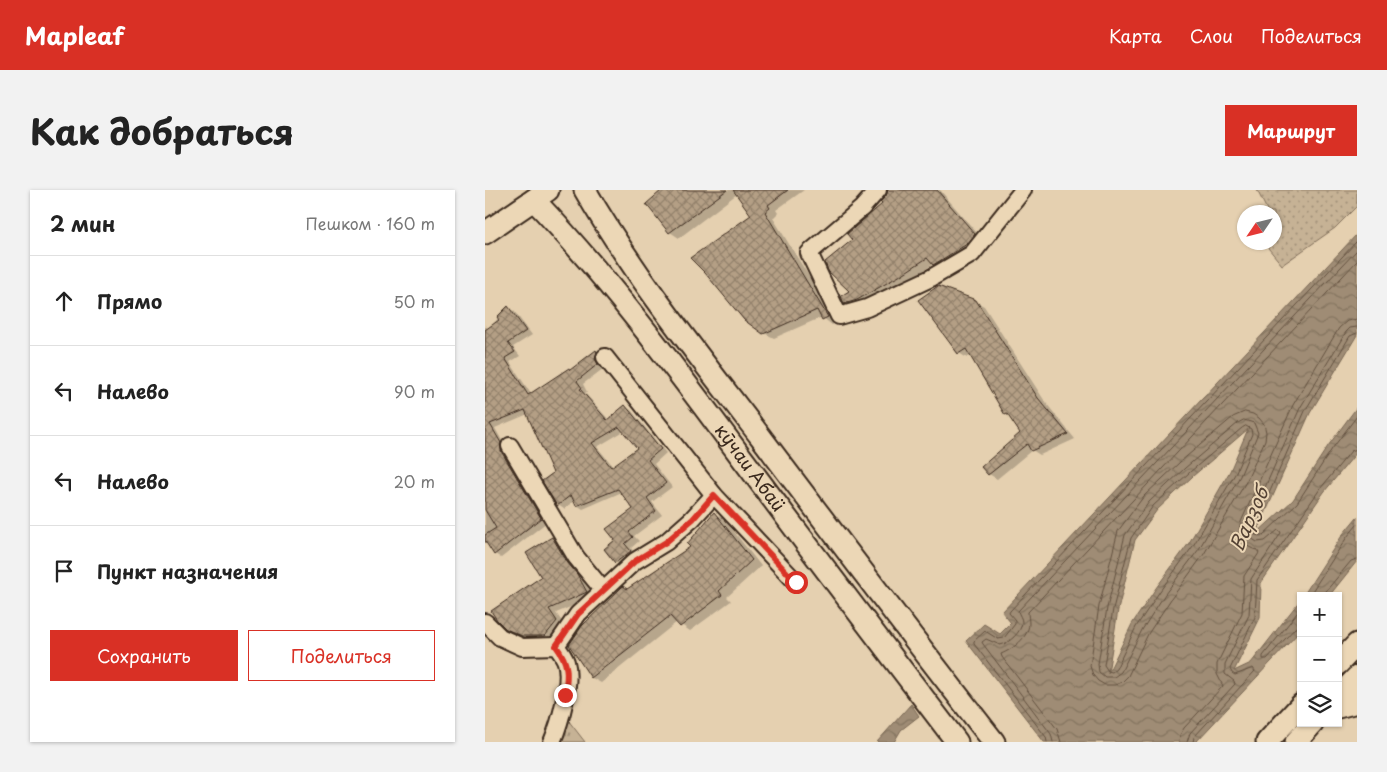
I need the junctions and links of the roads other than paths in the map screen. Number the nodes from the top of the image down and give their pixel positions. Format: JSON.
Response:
{"nodes":[{"id":1,"x":585,"y":190,"type":"edge"},
{"id":2,"x":878,"y":190,"type":"edge"},
{"id":3,"x":1023,"y":190,"type":"edge"},
{"id":4,"x":541,"y":195,"type":"edge"},
{"id":5,"x":485,"y":233,"type":"edge"},
{"id":6,"x":605,"y":357,"type":"dead end"},
{"id":7,"x":510,"y":446,"type":"dead end"},
{"id":8,"x":714,"y":495,"type":"junction"},
{"id":9,"x":796,"y":582,"type":"dead end"},
{"id":10,"x":603,"y":590,"type":"junction"},
{"id":11,"x":485,"y":622,"type":"edge"},
{"id":12,"x":1357,"y":644,"type":"edge"},
{"id":13,"x":556,"y":646,"type":"junction"},
{"id":14,"x":1342,"y":660,"type":"edge"},
{"id":15,"x":1357,"y":676,"type":"edge"},
{"id":16,"x":1342,"y":692,"type":"edge"},
{"id":17,"x":1357,"y":702,"type":"edge"},
{"id":18,"x":1342,"y":706,"type":"edge"},
{"id":19,"x":1297,"y":709,"type":"edge"},
{"id":20,"x":1309,"y":727,"type":"edge"},
{"id":21,"x":552,"y":742,"type":"edge"},
{"id":22,"x":957,"y":742,"type":"edge"},
{"id":23,"x":994,"y":742,"type":"edge"},
{"id":24,"x":1267,"y":742,"type":"edge"},
{"id":25,"x":1296,"y":742,"type":"edge"}],
"edges":[{"from":1,"to":23,"type":"main road","name":"кӯчаи Абаӣ"},
{"from":2,"to":3,"type":"street"},
{"from":4,"to":5,"type":"main road"},
{"from":4,"to":22,"type":"main road","name":"кӯчаи Абаӣ"},
{"from":6,"to":8,"type":"street"},
{"from":7,"to":10,"type":"street"},
{"from":8,"to":9,"type":"street"},
{"from":8,"to":10,"type":"street"},
{"from":10,"to":13,"type":"street"},
{"from":11,"to":13,"type":"street"},
{"from":12,"to":14,"type":"main road"},
{"from":13,"to":21,"type":"street"},
{"from":15,"to":16,"type":"main road"},
{"from":17,"to":18,"type":"main road"},
{"from":19,"to":24,"type":"main road"},
{"from":20,"to":25,"type":"main road"}]}
